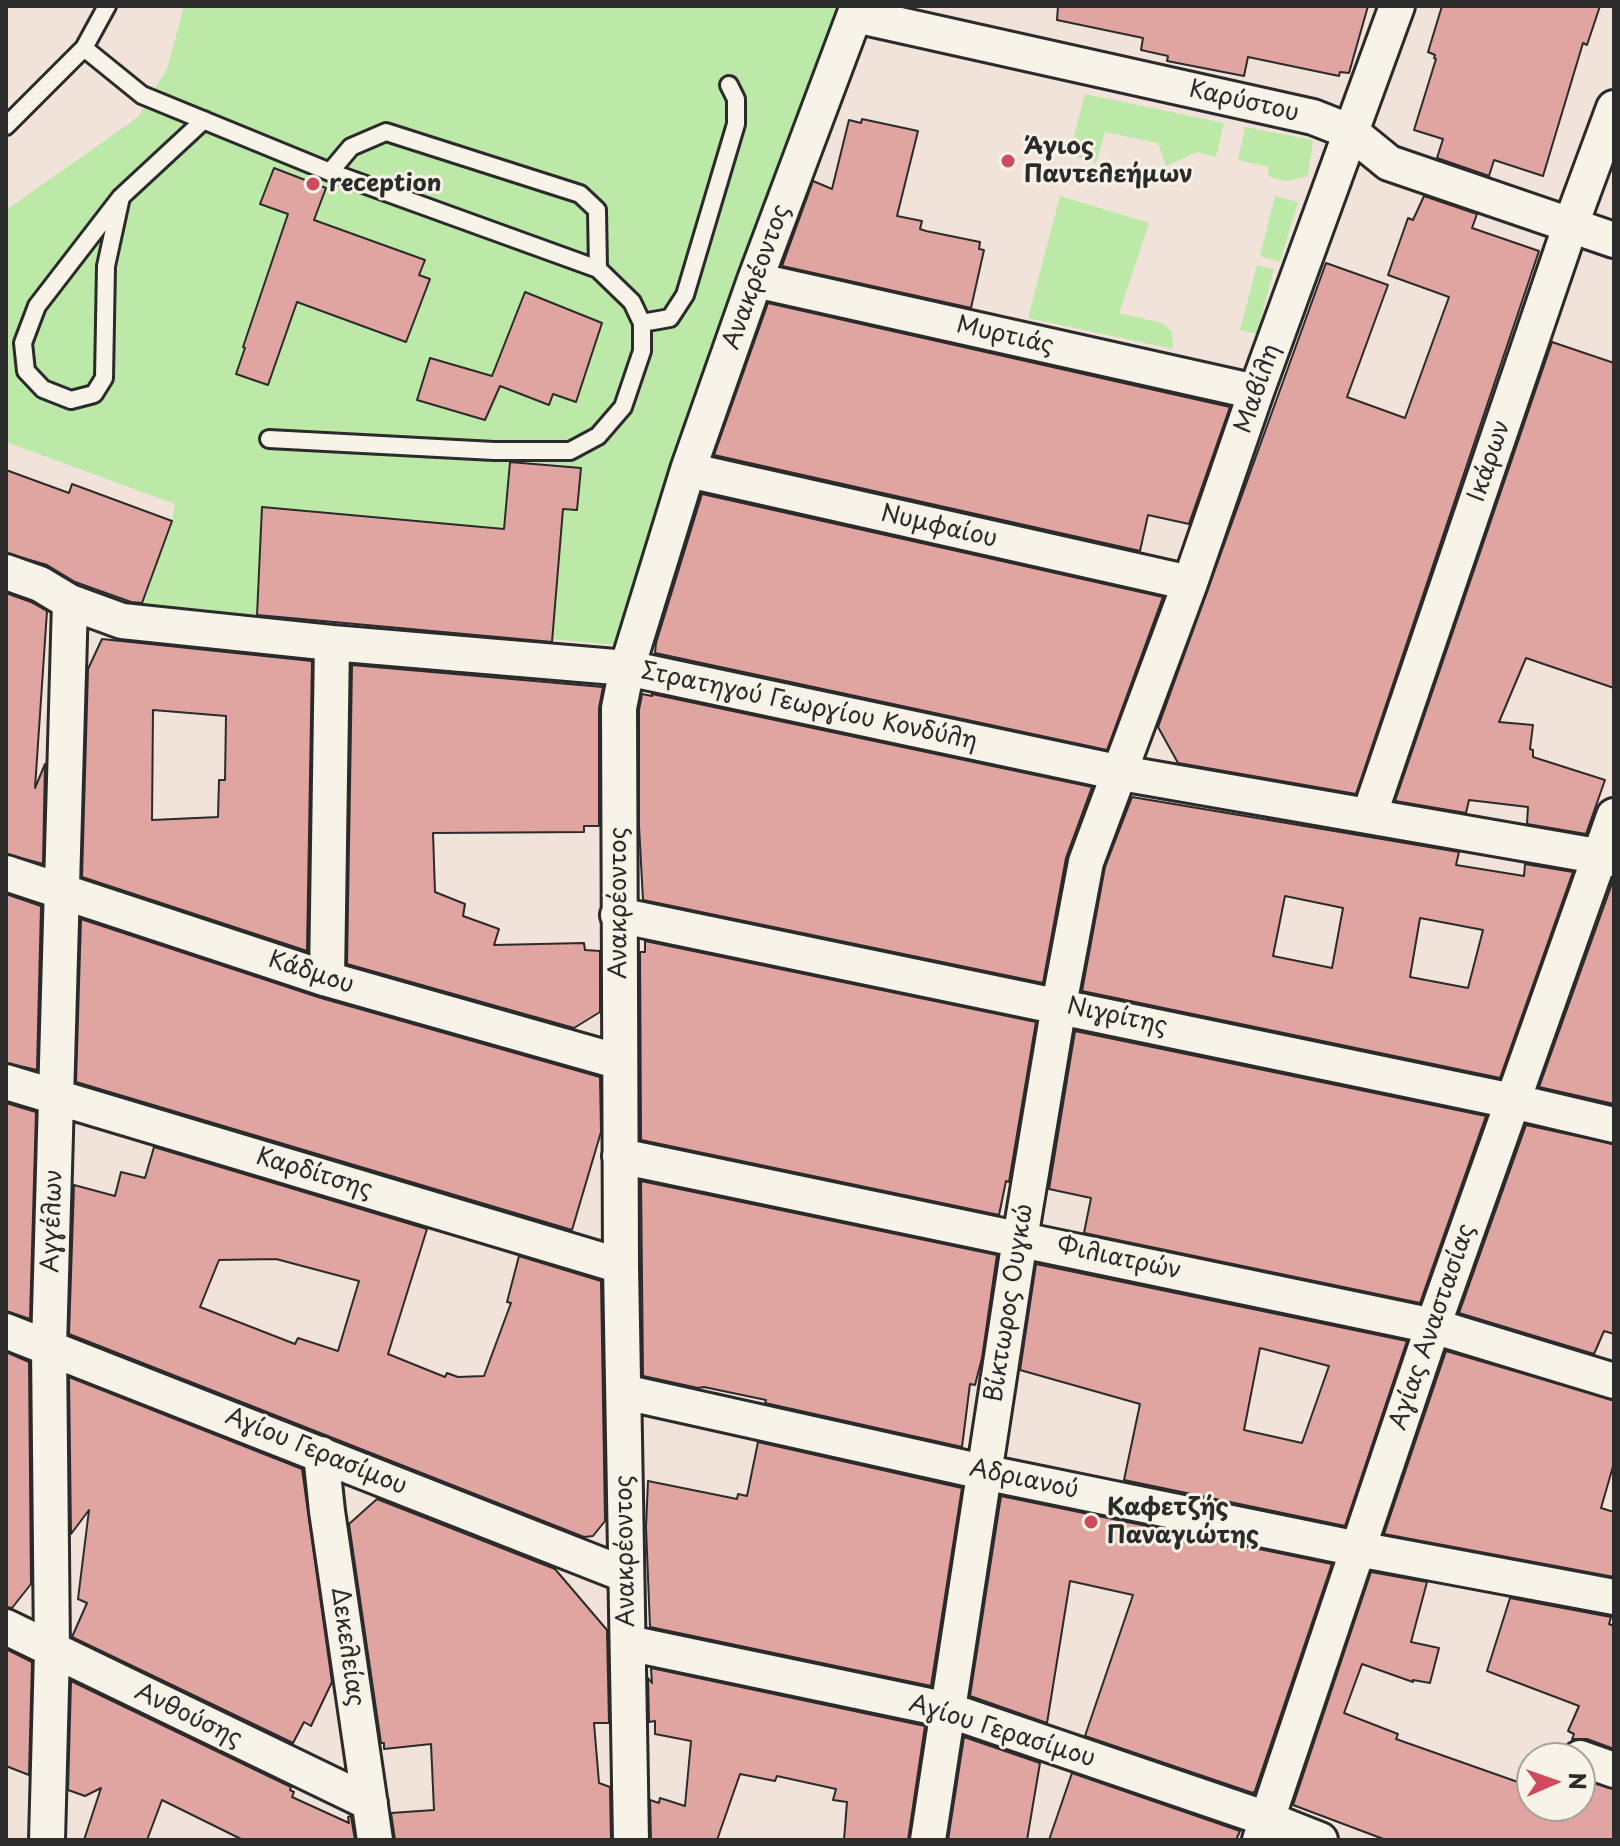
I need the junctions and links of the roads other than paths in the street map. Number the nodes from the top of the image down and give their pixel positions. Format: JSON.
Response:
{"nodes":[{"id":1,"x":107,"y":6,"type":"edge"},
{"id":2,"x":1397,"y":6,"type":"edge"},
{"id":3,"x":856,"y":11,"type":"edge"},
{"id":4,"x":84,"y":48,"type":"junction"},
{"id":5,"x":729,"y":85,"type":"dead end"},
{"id":6,"x":1614,"y":108,"type":"edge"},
{"id":7,"x":204,"y":120,"type":"junction"},
{"id":8,"x":6,"y":126,"type":"edge"},
{"id":9,"x":1351,"y":132,"type":"junction"},
{"id":10,"x":330,"y":172,"type":"junction"},
{"id":11,"x":121,"y":197,"type":"junction"},
{"id":12,"x":1571,"y":224,"type":"junction"},
{"id":13,"x":1614,"y":240,"type":"edge"},
{"id":14,"x":598,"y":269,"type":"junction"},
{"id":15,"x":755,"y":280,"type":"junction"},
{"id":16,"x":642,"y":323,"type":"junction"},
{"id":17,"x":1256,"y":392,"type":"junction"},
{"id":18,"x":269,"y":439,"type":"dead end"},
{"id":19,"x":688,"y":470,"type":"junction"},
{"id":20,"x":6,"y":572,"type":"edge"},
{"id":21,"x":1190,"y":583,"type":"junction"},
{"id":22,"x":70,"y":602,"type":"junction"},
{"id":23,"x":332,"y":643,"type":"junction"},
{"id":24,"x":627,"y":668,"type":"junction"},
{"id":25,"x":1121,"y":773,"type":"junction"},
{"id":26,"x":1369,"y":816,"type":"junction"},
{"id":27,"x":1614,"y":816,"type":"edge"},
{"id":28,"x":1606,"y":858,"type":"edge"},
{"id":29,"x":6,"y":873,"type":"edge"},
{"id":30,"x":61,"y":890,"type":"junction"},
{"id":31,"x":618,"y":915,"type":"junction"},
{"id":32,"x":327,"y":979,"type":"junction"},
{"id":33,"x":1059,"y":1005,"type":"junction"},
{"id":34,"x":620,"y":1062,"type":"junction"},
{"id":35,"x":6,"y":1082,"type":"edge"},
{"id":36,"x":57,"y":1097,"type":"junction"},
{"id":37,"x":1512,"y":1101,"type":"junction"},
{"id":38,"x":1614,"y":1125,"type":"edge"},
{"id":39,"x":620,"y":1156,"type":"junction"},
{"id":40,"x":1020,"y":1239,"type":"junction"},
{"id":41,"x":621,"y":1266,"type":"junction"},
{"id":42,"x":1433,"y":1326,"type":"junction"},
{"id":43,"x":6,"y":1331,"type":"edge"},
{"id":44,"x":49,"y":1347,"type":"junction"},
{"id":45,"x":1614,"y":1381,"type":"edge"},
{"id":46,"x":624,"y":1392,"type":"junction"},
{"id":47,"x":321,"y":1454,"type":"junction"},
{"id":48,"x":983,"y":1472,"type":"junction"},
{"id":49,"x":1358,"y":1549,"type":"junction"},
{"id":50,"x":626,"y":1575,"type":"junction"},
{"id":51,"x":1614,"y":1597,"type":"edge"},
{"id":52,"x":6,"y":1627,"type":"edge"},
{"id":53,"x":628,"y":1643,"type":"junction"},
{"id":54,"x":52,"y":1651,"type":"junction"},
{"id":55,"x":948,"y":1710,"type":"junction"},
{"id":56,"x":370,"y":1803,"type":"junction"},
{"id":57,"x":1264,"y":1829,"type":"edge"},
{"id":58,"x":47,"y":1840,"type":"edge"},
{"id":59,"x":375,"y":1840,"type":"edge"},
{"id":60,"x":631,"y":1840,"type":"edge"},
{"id":61,"x":928,"y":1840,"type":"edge"},
{"id":62,"x":1320,"y":1840,"type":"edge"}],
"edges":[{"from":1,"to":4,"type":"lane"},
{"from":2,"to":9,"type":"street","name":"Μαβίλη"},
{"from":3,"to":9,"type":"street","name":"Καρύστου"},
{"from":3,"to":15,"type":"street","name":"Ανακρέοντος"},
{"from":4,"to":7,"type":"lane"},
{"from":4,"to":8,"type":"lane"},
{"from":5,"to":16,"type":"lane"},
{"from":6,"to":12,"type":"street","name":"Ικάρων"},
{"from":7,"to":10,"type":"lane"},
{"from":7,"to":11,"type":"lane"},
{"from":9,"to":12,"type":"street","name":"Καρύστου"},
{"from":9,"to":17,"type":"street","name":"Μαβίλη"},
{"from":10,"to":14,"type":"lane"},
{"from":10,"to":14,"type":"lane"},
{"from":11,"to":11,"type":"lane"},
{"from":12,"to":13,"type":"street","name":"Καρύστου"},
{"from":12,"to":26,"type":"street","name":"Ικάρων"},
{"from":14,"to":16,"type":"lane"},
{"from":15,"to":17,"type":"street","name":"Μυρτιάς"},
{"from":15,"to":19,"type":"street","name":"Ανακρέοντος"},
{"from":16,"to":18,"type":"lane"},
{"from":17,"to":21,"type":"street","name":"Μαβίλη"},
{"from":19,"to":21,"type":"street","name":"Νυμφαίου"},
{"from":19,"to":24,"type":"street","name":"Ανακρέοντος"},
{"from":20,"to":22,"type":"street","name":"Στρατηγού Γεωργίου Κονδύλη"},
{"from":21,"to":25,"type":"street","name":"Μαβίλη"},
{"from":22,"to":23,"type":"street","name":"Στρατηγού Γεωργίου Κονδύλη"},
{"from":22,"to":30,"type":"street","name":"Αγγέλων"},
{"from":23,"to":24,"type":"street","name":"Στρατηγού Γεωργίου Κονδύλη"},
{"from":23,"to":32,"type":"street"},
{"from":24,"to":25,"type":"street","name":"Στρατηγού Γεωργίου Κονδύλη"},
{"from":24,"to":31,"type":"street","name":"Ανακρέοντος"},
{"from":25,"to":26,"type":"street","name":"Στρατηγού Γεωργίου Κονδύλη"},
{"from":25,"to":33,"type":"street","name":"Βίκτωρος Ουγκώ"},
{"from":26,"to":28,"type":"street","name":"Στρατηγού Γεωργίου Κονδύλη"},
{"from":27,"to":28,"type":"street","name":"Αγίας Αναστασίας"},
{"from":28,"to":37,"type":"street","name":"Αγίας Αναστασίας"},
{"from":29,"to":30,"type":"street","name":"Κάδμου"},
{"from":30,"to":32,"type":"street","name":"Κάδμου"},
{"from":30,"to":36,"type":"street","name":"Αγγέλων"},
{"from":31,"to":33,"type":"street","name":"Νιγρίτης"},
{"from":31,"to":34,"type":"street","name":"Ανακρέοντος"},
{"from":32,"to":34,"type":"street","name":"Κάδμου"},
{"from":33,"to":37,"type":"street","name":"Νιγρίτης"},
{"from":33,"to":40,"type":"street","name":"Βίκτωρος Ουγκώ"},
{"from":34,"to":39,"type":"street","name":"Ανακρέοντος"},
{"from":35,"to":36,"type":"street","name":"Καρδίτσης"},
{"from":36,"to":41,"type":"street","name":"Καρδίτσης"},
{"from":36,"to":44,"type":"street","name":"Αγγέλων"},
{"from":37,"to":38,"type":"street","name":"Νιγρίτης"},
{"from":37,"to":42,"type":"street","name":"Αγίας Αναστασίας"},
{"from":39,"to":40,"type":"street","name":"Φιλιατρών"},
{"from":39,"to":41,"type":"street","name":"Ανακρέοντος"},
{"from":40,"to":42,"type":"street","name":"Φιλιατρών"},
{"from":40,"to":48,"type":"street","name":"Βίκτωρος Ουγκώ"},
{"from":41,"to":46,"type":"street","name":"Ανακρέοντος"},
{"from":42,"to":45,"type":"street","name":"Φιλιατρών"},
{"from":42,"to":49,"type":"street","name":"Αγίας Αναστασίας"},
{"from":43,"to":44,"type":"street","name":"Αγίου Γερασίμου"},
{"from":44,"to":47,"type":"street","name":"Αγίου Γερασίμου"},
{"from":44,"to":54,"type":"street","name":"Αγγέλων"},
{"from":46,"to":48,"type":"street","name":"Αδριανού"},
{"from":46,"to":50,"type":"street","name":"Ανακρέοντος"},
{"from":47,"to":50,"type":"street","name":"Αγίου Γερασίμου"},
{"from":47,"to":56,"type":"street","name":"Δεκελείας"},
{"from":48,"to":49,"type":"street","name":"Αδριανού"},
{"from":48,"to":55,"type":"street","name":"Βίκτωρος Ουγκώ"},
{"from":49,"to":51,"type":"street","name":"Αδριανού"},
{"from":49,"to":57,"type":"street","name":"Αγίας Αναστασίας"},
{"from":50,"to":53,"type":"street","name":"Ανακρέοντος"},
{"from":52,"to":54,"type":"street","name":"Ανθούσης"},
{"from":53,"to":55,"type":"street","name":"Αγίου Γερασίμου"},
{"from":53,"to":60,"type":"street","name":"Ανακρέοντος"},
{"from":54,"to":56,"type":"street","name":"Ανθούσης"},
{"from":54,"to":58,"type":"street","name":"Αγγέλων"},
{"from":55,"to":57,"type":"street","name":"Αγίου Γερασίμου"},
{"from":55,"to":61,"type":"street","name":"Βίκτωρος Ουγκώ"},
{"from":56,"to":59,"type":"street","name":"Δεκελείας"},
{"from":57,"to":62,"type":"street","name":"Αγίου Γερασίμου"}]}
